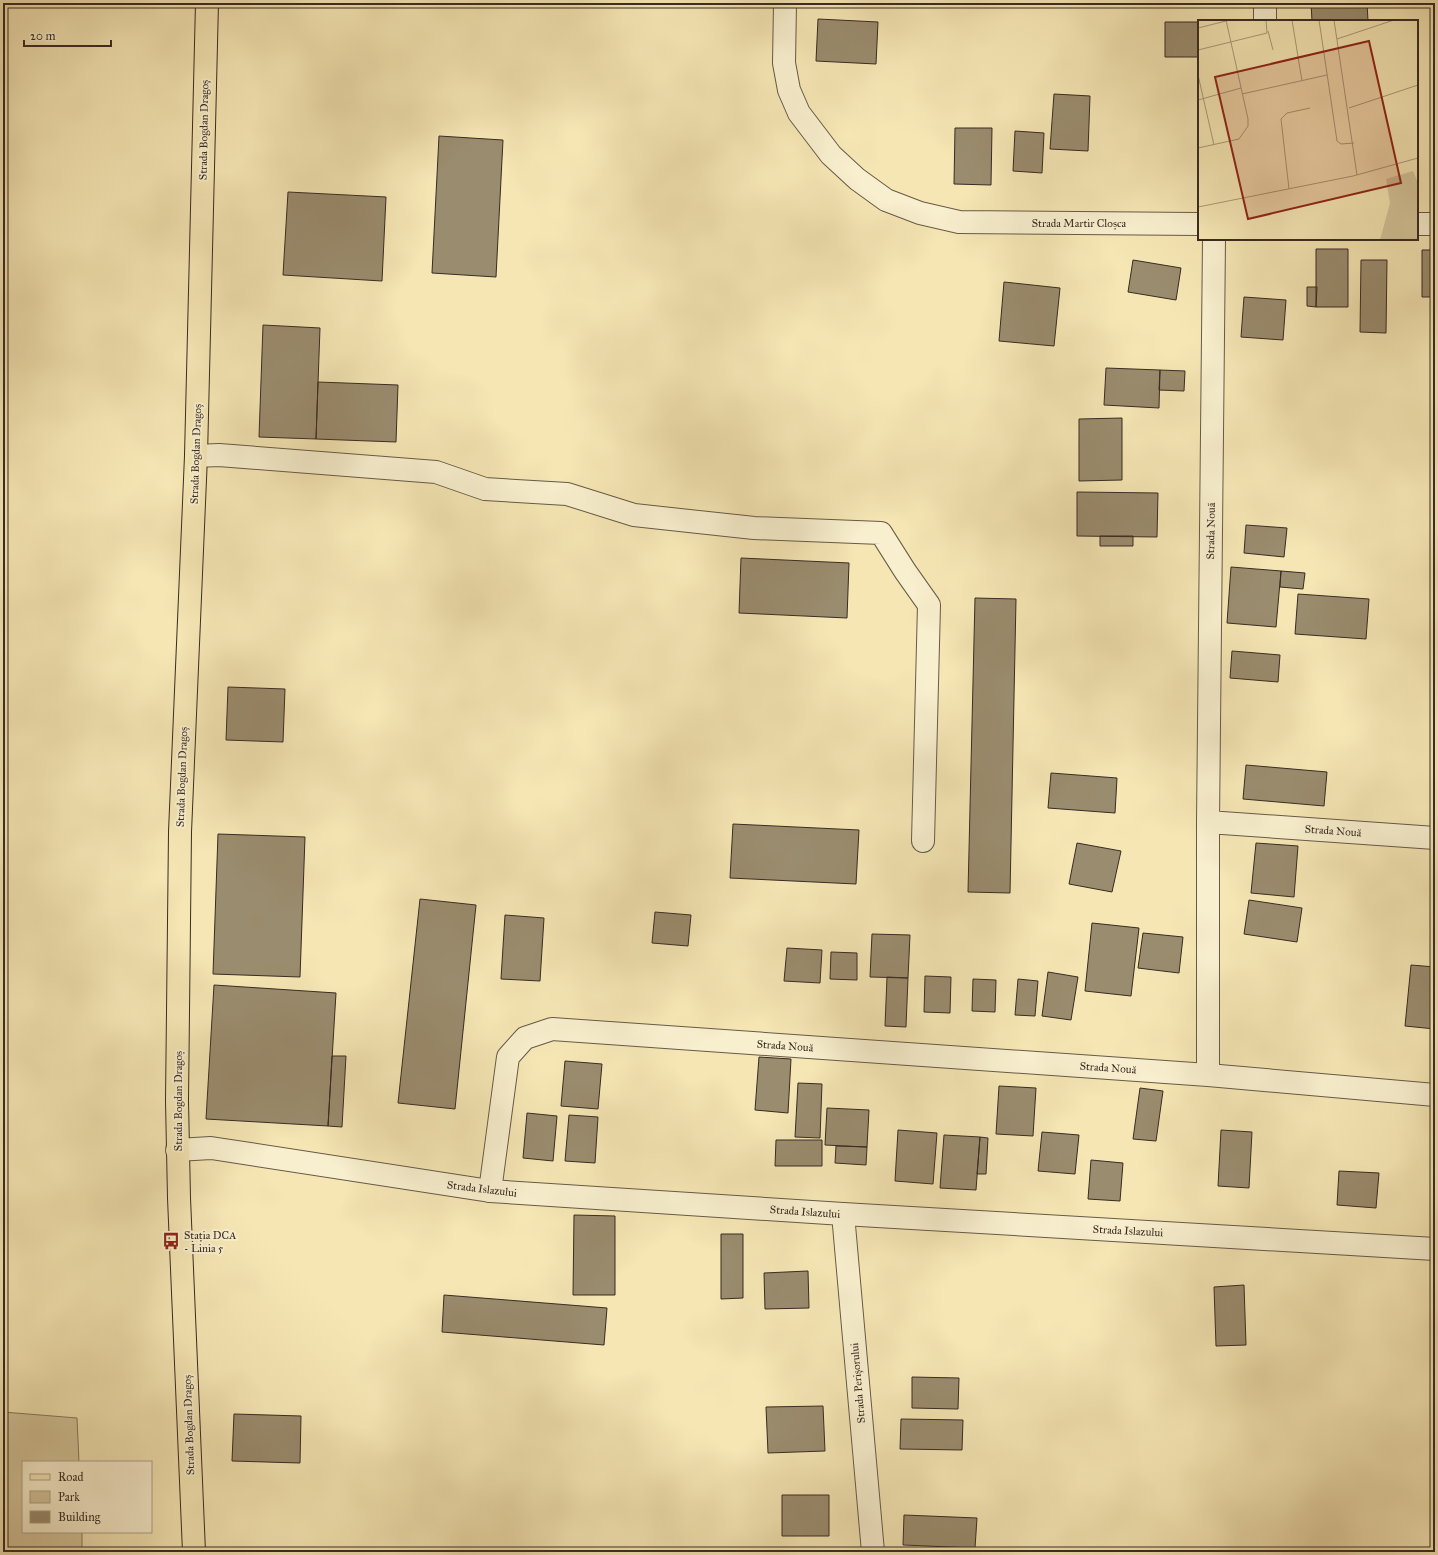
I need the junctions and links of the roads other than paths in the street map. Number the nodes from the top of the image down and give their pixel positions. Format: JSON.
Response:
{"nodes":[{"id":1,"x":207,"y":3,"type":"edge"},
{"id":2,"x":785,"y":3,"type":"edge"},
{"id":3,"x":1265,"y":3,"type":"edge"},
{"id":4,"x":1265,"y":20,"type":"edge"},
{"id":5,"x":1198,"y":224,"type":"edge"},
{"id":6,"x":1418,"y":224,"type":"edge"},
{"id":7,"x":1435,"y":224,"type":"edge"},
{"id":8,"x":1214,"y":240,"type":"edge"},
{"id":9,"x":196,"y":456,"type":"junction"},
{"id":10,"x":1208,"y":822,"type":"junction"},
{"id":11,"x":1435,"y":838,"type":"edge"},
{"id":12,"x":923,"y":841,"type":"dead end"},
{"id":13,"x":1208,"y":1075,"type":"junction"},
{"id":14,"x":1435,"y":1095,"type":"edge"},
{"id":15,"x":177,"y":1150,"type":"junction"},
{"id":16,"x":490,"y":1191,"type":"junction"},
{"id":17,"x":843,"y":1214,"type":"junction"},
{"id":18,"x":1435,"y":1249,"type":"edge"},
{"id":19,"x":194,"y":1552,"type":"edge"},
{"id":20,"x":873,"y":1552,"type":"edge"}],
"edges":[{"from":1,"to":9,"type":"main road","name":"Strada Bogdan Dragoș"},
{"from":2,"to":5,"type":"street","name":"Strada Martir Cloșca"},
{"from":3,"to":4,"type":"street"},
{"from":6,"to":7,"type":"street"},
{"from":8,"to":10,"type":"street","name":"Strada Nouă"},
{"from":9,"to":12,"type":"street"},
{"from":9,"to":15,"type":"main road","name":"Strada Bogdan Dragoș"},
{"from":10,"to":11,"type":"street","name":"Strada Nouă"},
{"from":10,"to":13,"type":"street","name":"Strada Nouă"},
{"from":13,"to":14,"type":"street","name":"Strada Nouă"},
{"from":13,"to":16,"type":"street","name":"Strada Nouă"},
{"from":15,"to":16,"type":"street","name":"Strada Islazului"},
{"from":15,"to":19,"type":"main road","name":"Strada Bogdan Dragoș"},
{"from":16,"to":17,"type":"street","name":"Strada Islazului"},
{"from":17,"to":18,"type":"street","name":"Strada Islazului"},
{"from":17,"to":20,"type":"street","name":"Strada Perișorului"}]}
